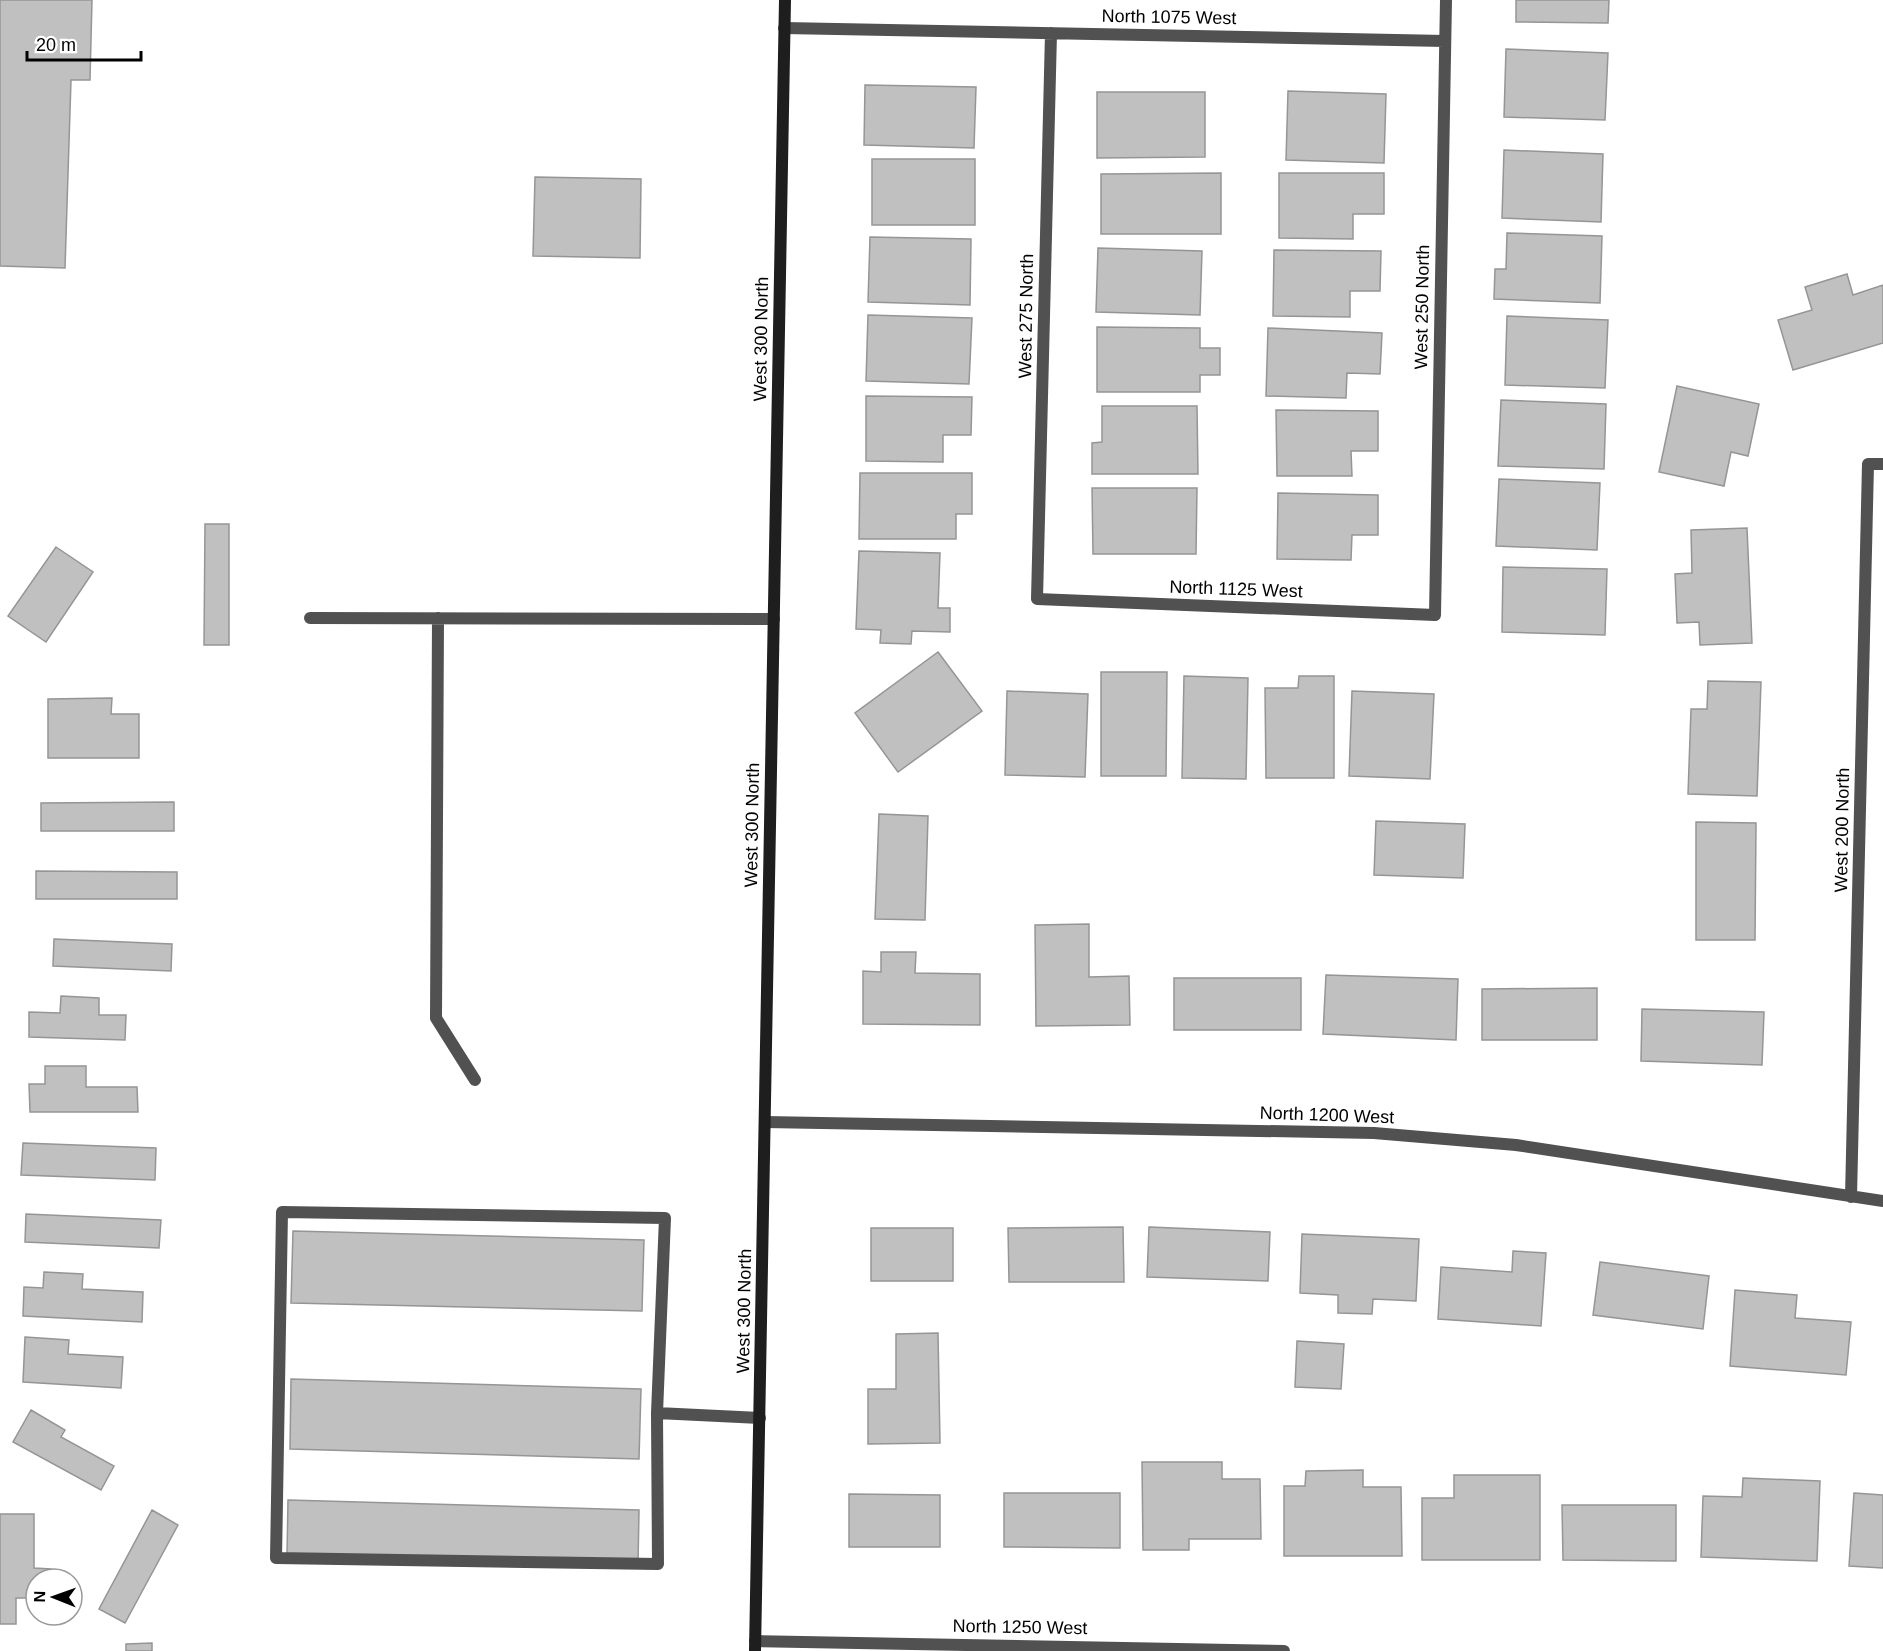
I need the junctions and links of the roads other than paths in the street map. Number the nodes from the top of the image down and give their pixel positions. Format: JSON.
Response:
{"nodes":[{"id":1,"x":785,"y":0,"type":"edge"},
{"id":2,"x":1446,"y":0,"type":"edge"},
{"id":3,"x":784,"y":28,"type":"junction"},
{"id":4,"x":1051,"y":33,"type":"junction"},
{"id":5,"x":1445,"y":40,"type":"junction"},
{"id":6,"x":1883,"y":464,"type":"edge"},
{"id":7,"x":1037,"y":600,"type":"joint"},
{"id":8,"x":1435,"y":615,"type":"joint"},
{"id":9,"x":310,"y":618,"type":"dead end"},
{"id":10,"x":438,"y":618,"type":"junction"},
{"id":11,"x":774,"y":619,"type":"junction"},
{"id":12,"x":476,"y":1080,"type":"dead end"},
{"id":13,"x":765,"y":1122,"type":"junction"},
{"id":14,"x":1851,"y":1197,"type":"junction"},
{"id":15,"x":1883,"y":1202,"type":"edge"},
{"id":16,"x":657,"y":1413,"type":"junction"},
{"id":17,"x":760,"y":1418,"type":"junction"},
{"id":18,"x":755,"y":1646,"type":"edge"},
{"id":19,"x":1284,"y":1651,"type":"edge"}],
"edges":[{"from":1,"to":3,"type":"main road","name":"West 300 North"},
{"from":2,"to":5,"type":"street","name":"West 250 North"},
{"from":3,"to":4,"type":"street","name":"North 1075 West"},
{"from":3,"to":11,"type":"main road","name":"West 300 North"},
{"from":4,"to":5,"type":"street","name":"North 1075 West"},
{"from":4,"to":7,"type":"street","name":"West 275 North"},
{"from":5,"to":8,"type":"street","name":"West 250 North"},
{"from":6,"to":14,"type":"street","name":"West 200 North"},
{"from":7,"to":8,"type":"street","name":"North 1125 West"},
{"from":9,"to":10,"type":"street"},
{"from":10,"to":11,"type":"street"},
{"from":10,"to":12,"type":"street"},
{"from":11,"to":13,"type":"main road","name":"West 300 North"},
{"from":13,"to":14,"type":"street","name":"North 1200 West"},
{"from":13,"to":17,"type":"main road","name":"West 300 North"},
{"from":14,"to":15,"type":"street","name":"North 1200 West"},
{"from":16,"to":16,"type":"street"},
{"from":16,"to":17,"type":"street"},
{"from":17,"to":18,"type":"main road","name":"West 300 North"},
{"from":18,"to":19,"type":"street","name":"North 1250 West"}]}
